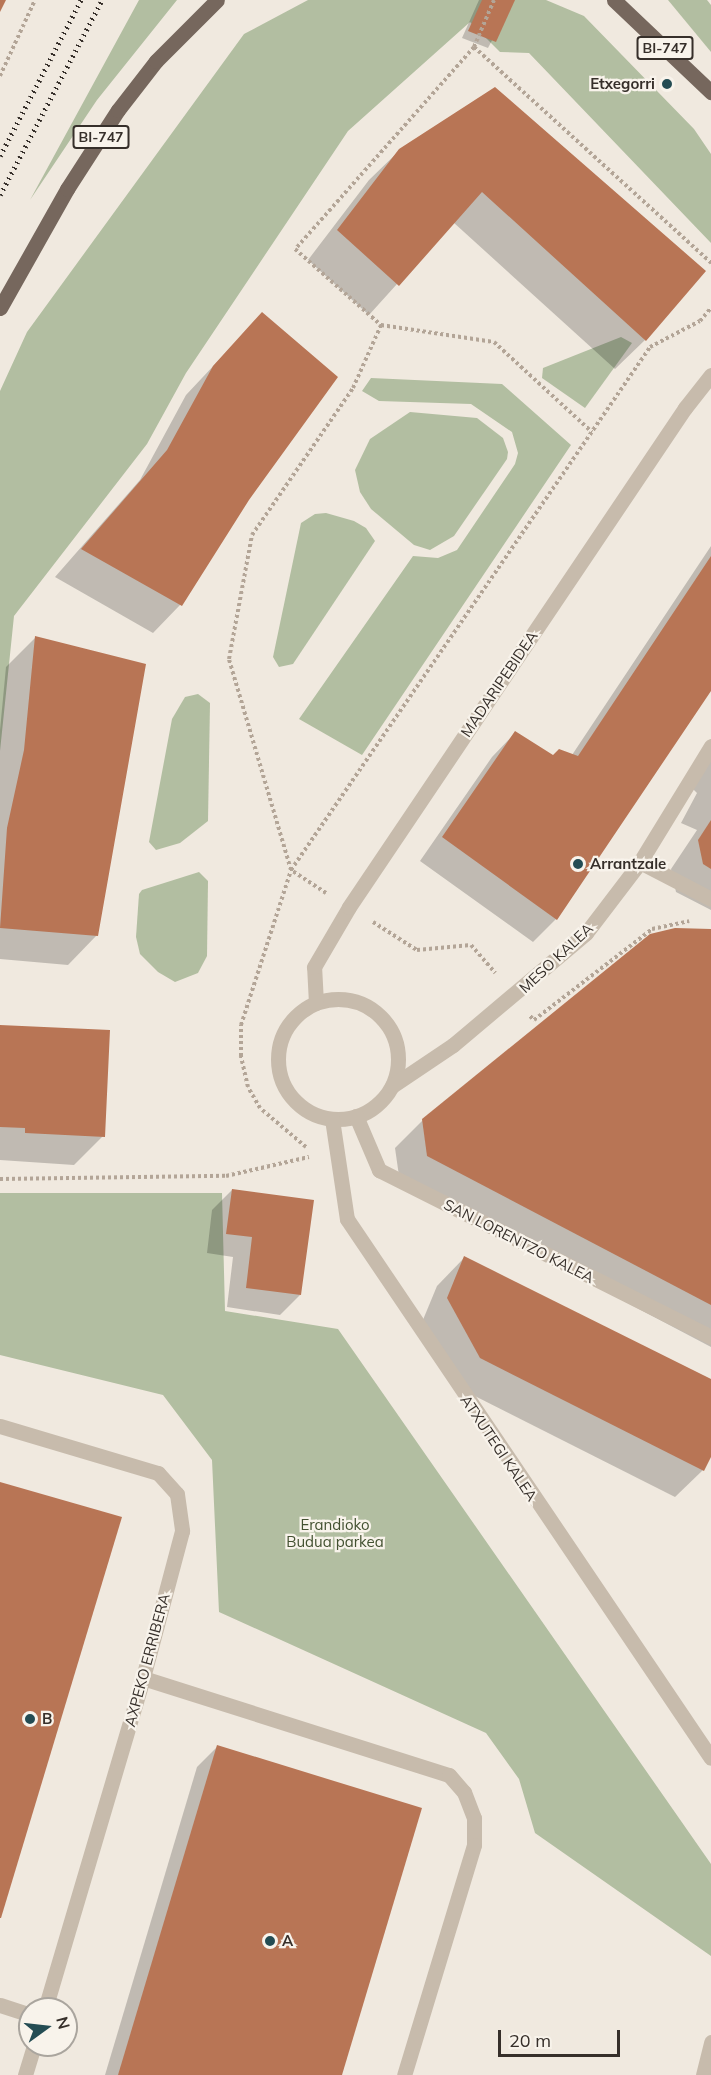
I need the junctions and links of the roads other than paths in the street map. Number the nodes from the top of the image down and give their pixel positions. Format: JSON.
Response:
{"nodes":[{"id":1,"x":217,"y":0,"type":"edge"},
{"id":2,"x":616,"y":1,"type":"edge"},
{"id":3,"x":711,"y":92,"type":"edge"},
{"id":4,"x":0,"y":308,"type":"edge"},
{"id":5,"x":711,"y":375,"type":"edge"},
{"id":6,"x":711,"y":747,"type":"edge"},
{"id":7,"x":640,"y":862,"type":"junction"},
{"id":8,"x":711,"y":899,"type":"edge"},
{"id":9,"x":316,"y":1003,"type":"junction"},
{"id":10,"x":392,"y":1086,"type":"junction"},
{"id":11,"x":356,"y":1116,"type":"junction"},
{"id":12,"x":332,"y":1119,"type":"junction"},
{"id":13,"x":711,"y":1336,"type":"edge"},
{"id":14,"x":0,"y":1426,"type":"edge"},
{"id":15,"x":143,"y":1678,"type":"junction"},
{"id":16,"x":711,"y":1758,"type":"edge"},
{"id":17,"x":49,"y":1997,"type":"edge"},
{"id":18,"x":0,"y":2005,"type":"edge"},
{"id":19,"x":18,"y":2011,"type":"edge"},
{"id":20,"x":711,"y":2042,"type":"edge"},
{"id":21,"x":30,"y":2057,"type":"edge"},
{"id":22,"x":25,"y":2075,"type":"edge"},
{"id":23,"x":404,"y":2075,"type":"edge"},
{"id":24,"x":703,"y":2075,"type":"edge"}],
"edges":[{"from":1,"to":4,"type":"main road","number":"BI-747"},
{"from":2,"to":3,"type":"main road","number":"BI-747"},
{"from":5,"to":9,"type":"street","name":"MADARIPEBIDEA"},
{"from":6,"to":7,"type":"street","name":"MESO KALEA"},
{"from":7,"to":8,"type":"street"},
{"from":7,"to":10,"type":"street","name":"MESO KALEA"},
{"from":9,"to":10,"type":"street"},
{"from":9,"to":12,"type":"street"},
{"from":10,"to":11,"type":"street"},
{"from":11,"to":12,"type":"street"},
{"from":11,"to":13,"type":"street","name":"SAN LORENTZO KALEA"},
{"from":12,"to":16,"type":"street","name":"ATXUTEGI KALEA"},
{"from":14,"to":15,"type":"street","name":"AXPEKO ERRIBERA"},
{"from":15,"to":17,"type":"street","name":"AXPEKO ERRIBERA"},
{"from":15,"to":23,"type":"street"},
{"from":18,"to":19,"type":"street"},
{"from":20,"to":24,"type":"street"},
{"from":21,"to":22,"type":"street"}]}
